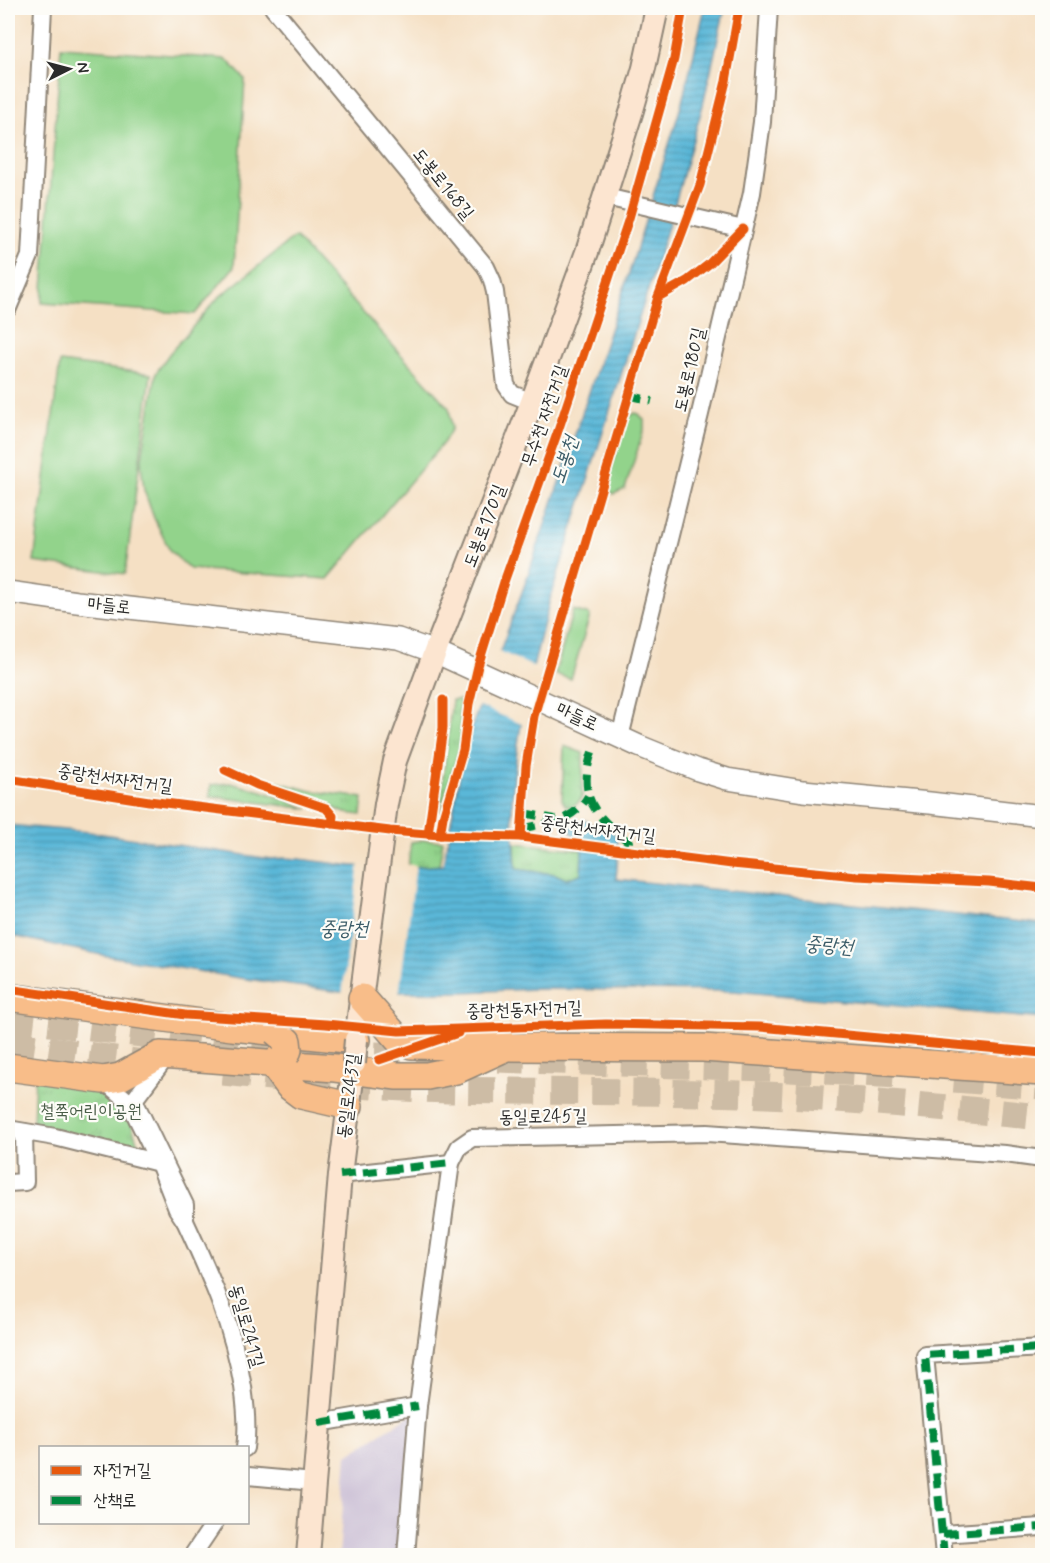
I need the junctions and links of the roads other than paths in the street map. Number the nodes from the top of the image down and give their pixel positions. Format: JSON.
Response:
{"nodes":[{"id":1,"x":44,"y":8,"type":"edge"},
{"id":2,"x":273,"y":8,"type":"edge"},
{"id":3,"x":657,"y":8,"type":"edge"},
{"id":4,"x":769,"y":8,"type":"edge"},
{"id":5,"x":606,"y":197,"type":"junction"},
{"id":6,"x":736,"y":227,"type":"junction"},
{"id":7,"x":8,"y":308,"type":"edge"},
{"id":8,"x":532,"y":402,"type":"junction"},
{"id":9,"x":8,"y":592,"type":"edge"},
{"id":10,"x":435,"y":652,"type":"junction"},
{"id":11,"x":620,"y":737,"type":"junction"},
{"id":12,"x":386,"y":804,"type":"joint"},
{"id":13,"x":1042,"y":816,"type":"edge"},
{"id":14,"x":14,"y":998,"type":"edge"},
{"id":15,"x":362,"y":998,"type":"junction"},
{"id":16,"x":275,"y":1031,"type":"junction"},
{"id":17,"x":500,"y":1050,"type":"junction"},
{"id":18,"x":167,"y":1056,"type":"junction"},
{"id":19,"x":354,"y":1058,"type":"junction"},
{"id":20,"x":278,"y":1059,"type":"junction"},
{"id":21,"x":8,"y":1066,"type":"edge"},
{"id":22,"x":1042,"y":1072,"type":"edge"},
{"id":23,"x":103,"y":1080,"type":"junction"},
{"id":24,"x":349,"y":1106,"type":"junction"},
{"id":25,"x":16,"y":1131,"type":"edge"},
{"id":26,"x":1042,"y":1159,"type":"edge"},
{"id":27,"x":159,"y":1163,"type":"junction"},
{"id":28,"x":451,"y":1163,"type":"junction"},
{"id":29,"x":340,"y":1174,"type":"junction"},
{"id":30,"x":8,"y":1183,"type":"edge"},
{"id":31,"x":185,"y":1221,"type":"junction"},
{"id":32,"x":1042,"y":1347,"type":"edge"},
{"id":33,"x":418,"y":1406,"type":"junction"},
{"id":34,"x":319,"y":1423,"type":"junction"},
{"id":35,"x":245,"y":1446,"type":"edge"},
{"id":36,"x":249,"y":1476,"type":"edge"},
{"id":37,"x":314,"y":1482,"type":"junction"},
{"id":38,"x":214,"y":1524,"type":"edge"},
{"id":39,"x":1042,"y":1527,"type":"edge"},
{"id":40,"x":942,"y":1534,"type":"junction"},
{"id":41,"x":192,"y":1556,"type":"edge"},
{"id":42,"x":308,"y":1556,"type":"edge"},
{"id":43,"x":406,"y":1556,"type":"edge"},
{"id":44,"x":944,"y":1556,"type":"edge"}],
"edges":[{"from":1,"to":7,"type":"street"},
{"from":2,"to":8,"type":"street","name":"도봉로168길"},
{"from":3,"to":5,"type":"main road","name":"도봉로170길"},
{"from":4,"to":6,"type":"street","name":"도봉로180길"},
{"from":5,"to":6,"type":"street"},
{"from":5,"to":8,"type":"main road","name":"도봉로170길"},
{"from":6,"to":11,"type":"street","name":"도봉로180길"},
{"from":8,"to":10,"type":"main road","name":"도봉로170길"},
{"from":9,"to":10,"type":"street","name":"마들로"},
{"from":10,"to":11,"type":"street","name":"마들로"},
{"from":10,"to":12,"type":"main road","name":"도봉로170길"},
{"from":11,"to":13,"type":"street","name":"마들로"},
{"from":12,"to":15,"type":"main road","name":"동일로243길"},
{"from":14,"to":16,"type":"highway"},
{"from":15,"to":17,"type":"highway"},
{"from":15,"to":19,"type":"main road","name":"동일로243길"},
{"from":16,"to":19,"type":"highway"},
{"from":16,"to":20,"type":"highway","bridge":true},
{"from":17,"to":19,"type":"highway"},
{"from":17,"to":22,"type":"highway"},
{"from":18,"to":20,"type":"highway"},
{"from":18,"to":23,"type":"highway"},
{"from":18,"to":31,"type":"street","name":"동일로241길"},
{"from":19,"to":20,"type":"highway"},
{"from":19,"to":24,"type":"main road","name":"동일로243길"},
{"from":20,"to":24,"type":"highway"},
{"from":21,"to":23,"type":"highway"},
{"from":23,"to":27,"type":"street","name":"동일로241길"},
{"from":24,"to":29,"type":"main road","name":"동일로243길"},
{"from":25,"to":27,"type":"street"},
{"from":25,"to":30,"type":"street"},
{"from":26,"to":28,"type":"street","name":"동일로245길"},
{"from":27,"to":31,"type":"street","name":"동일로241길"},
{"from":28,"to":29,"type":"street"},
{"from":28,"to":33,"type":"street"},
{"from":29,"to":34,"type":"main road","name":"동일로243길"},
{"from":31,"to":35,"type":"street","name":"동일로241길"},
{"from":32,"to":40,"type":"street"},
{"from":33,"to":34,"type":"street"},
{"from":33,"to":43,"type":"street"},
{"from":34,"to":37,"type":"main road","name":"동일로243길"},
{"from":36,"to":37,"type":"street"},
{"from":37,"to":42,"type":"main road","name":"동일로243길"},
{"from":38,"to":41,"type":"street"},
{"from":39,"to":40,"type":"street"},
{"from":40,"to":44,"type":"street"}]}
